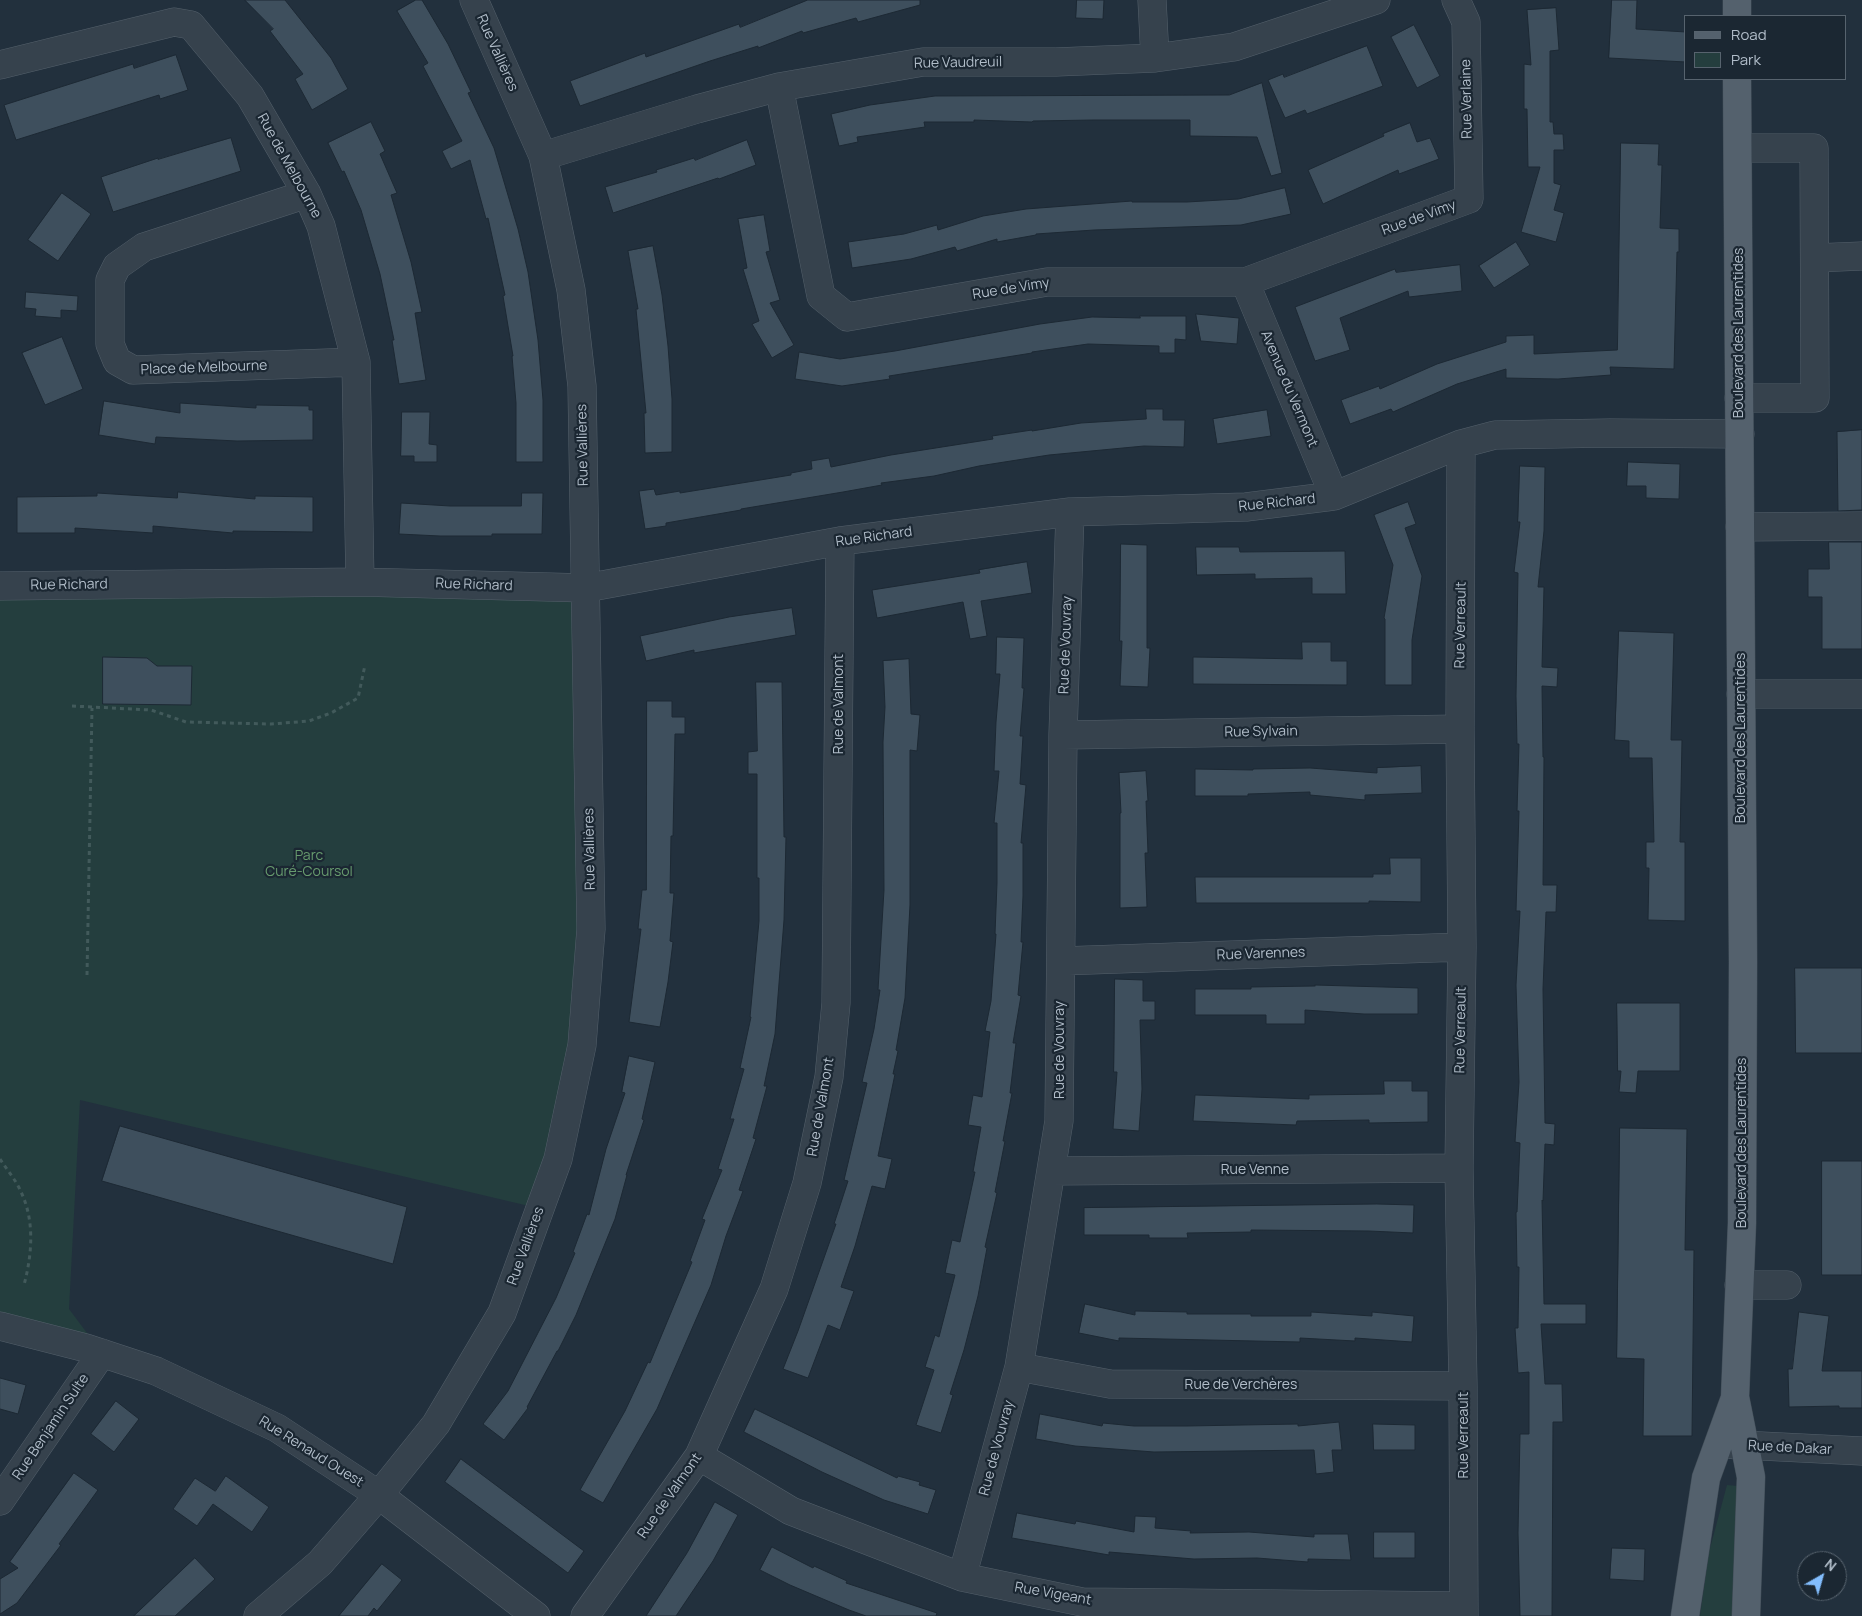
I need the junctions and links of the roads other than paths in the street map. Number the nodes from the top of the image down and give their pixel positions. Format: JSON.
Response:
{"nodes":[{"id":1,"x":474,"y":0,"type":"edge"},
{"id":2,"x":1152,"y":0,"type":"edge"},
{"id":3,"x":1376,"y":0,"type":"edge"},
{"id":4,"x":1456,"y":0,"type":"edge"},
{"id":5,"x":1737,"y":0,"type":"edge"},
{"id":6,"x":1737,"y":15,"type":"edge"},
{"id":7,"x":1155,"y":58,"type":"junction"},
{"id":8,"x":0,"y":65,"type":"edge"},
{"id":9,"x":1737,"y":80,"type":"edge"},
{"id":10,"x":779,"y":86,"type":"junction"},
{"id":11,"x":1738,"y":148,"type":"junction"},
{"id":12,"x":543,"y":156,"type":"junction"},
{"id":13,"x":307,"y":194,"type":"junction"},
{"id":14,"x":1468,"y":199,"type":"joint"},
{"id":15,"x":1862,"y":256,"type":"edge"},
{"id":16,"x":1814,"y":258,"type":"junction"},
{"id":17,"x":1245,"y":282,"type":"junction"},
{"id":18,"x":356,"y":362,"type":"junction"},
{"id":19,"x":1739,"y":398,"type":"junction"},
{"id":20,"x":1740,"y":434,"type":"junction"},
{"id":21,"x":1461,"y":444,"type":"junction"},
{"id":22,"x":1334,"y":496,"type":"junction"},
{"id":23,"x":1070,"y":512,"type":"junction"},
{"id":24,"x":1862,"y":526,"type":"edge"},
{"id":25,"x":1740,"y":527,"type":"junction"},
{"id":26,"x":840,"y":542,"type":"junction"},
{"id":27,"x":360,"y":582,"type":"junction"},
{"id":28,"x":0,"y":586,"type":"edge"},
{"id":29,"x":586,"y":588,"type":"junction"},
{"id":30,"x":1741,"y":694,"type":"junction"},
{"id":31,"x":1862,"y":694,"type":"edge"},
{"id":32,"x":1460,"y":729,"type":"junction"},
{"id":33,"x":1062,"y":734,"type":"junction"},
{"id":34,"x":1462,"y":947,"type":"junction"},
{"id":35,"x":1060,"y":961,"type":"junction"},
{"id":36,"x":1460,"y":1168,"type":"junction"},
{"id":37,"x":1051,"y":1171,"type":"junction"},
{"id":38,"x":1739,"y":1285,"type":"junction"},
{"id":39,"x":1787,"y":1285,"type":"dead end"},
{"id":40,"x":0,"y":1326,"type":"edge"},
{"id":41,"x":102,"y":1353,"type":"junction"},
{"id":42,"x":1019,"y":1367,"type":"junction"},
{"id":43,"x":1464,"y":1386,"type":"junction"},
{"id":44,"x":1732,"y":1444,"type":"junction"},
{"id":45,"x":1862,"y":1451,"type":"edge"},
{"id":46,"x":699,"y":1456,"type":"junction"},
{"id":47,"x":379,"y":1495,"type":"junction"},
{"id":48,"x":0,"y":1501,"type":"edge"},
{"id":49,"x":962,"y":1577,"type":"junction"},
{"id":50,"x":1464,"y":1611,"type":"edge"},
{"id":51,"x":258,"y":1616,"type":"edge"},
{"id":52,"x":536,"y":1616,"type":"edge"},
{"id":53,"x":585,"y":1616,"type":"edge"},
{"id":54,"x":1686,"y":1616,"type":"edge"},
{"id":55,"x":1746,"y":1616,"type":"edge"}],
"edges":[{"from":1,"to":12,"type":"street","name":"Rue Vallières"},
{"from":2,"to":7,"type":"street"},
{"from":3,"to":7,"type":"street","name":"Rue Vaudreuil"},
{"from":4,"to":14,"type":"street","name":"Rue Verlaine"},
{"from":5,"to":6,"type":"main road"},
{"from":7,"to":10,"type":"street","name":"Rue Vaudreuil"},
{"from":8,"to":13,"type":"street","name":"Rue de Melbourne"},
{"from":9,"to":11,"type":"main road","name":"Boulevard des Laurentides"},
{"from":10,"to":12,"type":"street","name":"Rue Vaudreuil"},
{"from":10,"to":17,"type":"street","name":"Rue de Vimy"},
{"from":11,"to":16,"type":"street"},
{"from":11,"to":19,"type":"main road","name":"Boulevard des Laurentides"},
{"from":12,"to":29,"type":"street","name":"Rue Vallières"},
{"from":13,"to":18,"type":"street","name":"Rue de Melbourne"},
{"from":13,"to":18,"type":"street","name":"Place de Melbourne"},
{"from":14,"to":17,"type":"street","name":"Rue de Vimy"},
{"from":15,"to":16,"type":"street"},
{"from":16,"to":19,"type":"street"},
{"from":17,"to":22,"type":"street","name":"Avenue du Vermont"},
{"from":18,"to":27,"type":"street","name":"Rue de Melbourne"},
{"from":19,"to":20,"type":"main road","name":"Boulevard des Laurentides"},
{"from":20,"to":21,"type":"street","name":"Rue Richard"},
{"from":20,"to":25,"type":"main road","name":"Boulevard des Laurentides"},
{"from":21,"to":22,"type":"street","name":"Rue Richard"},
{"from":21,"to":32,"type":"street","name":"Rue Verreault"},
{"from":22,"to":23,"type":"street","name":"Rue Richard"},
{"from":23,"to":26,"type":"street","name":"Rue Richard"},
{"from":23,"to":33,"type":"street","name":"Rue de Vouvray"},
{"from":24,"to":25,"type":"street"},
{"from":25,"to":30,"type":"main road","name":"Boulevard des Laurentides"},
{"from":26,"to":29,"type":"street","name":"Rue Richard"},
{"from":26,"to":46,"type":"street","name":"Rue de Valmont"},
{"from":27,"to":28,"type":"street","name":"Rue Richard"},
{"from":27,"to":29,"type":"street","name":"Rue Richard"},
{"from":29,"to":47,"type":"street","name":"Rue Vallières"},
{"from":30,"to":31,"type":"street"},
{"from":30,"to":38,"type":"main road","name":"Boulevard des Laurentides"},
{"from":32,"to":33,"type":"street","name":"Rue Sylvain"},
{"from":32,"to":34,"type":"street","name":"Rue Verreault"},
{"from":33,"to":35,"type":"street","name":"Rue de Vouvray"},
{"from":34,"to":35,"type":"street","name":"Rue Varennes"},
{"from":34,"to":36,"type":"street","name":"Rue Verreault"},
{"from":35,"to":37,"type":"street","name":"Rue de Vouvray"},
{"from":36,"to":37,"type":"street","name":"Rue Venne"},
{"from":36,"to":43,"type":"street","name":"Rue Verreault"},
{"from":37,"to":42,"type":"street","name":"Rue de Vouvray"},
{"from":38,"to":39,"type":"street"},
{"from":38,"to":44,"type":"main road","name":"Boulevard des Laurentides"},
{"from":40,"to":41,"type":"street","name":"Rue Renaud Ouest"},
{"from":41,"to":47,"type":"street","name":"Rue Renaud Ouest"},
{"from":41,"to":48,"type":"street","name":"Rue Benjamin Sulte"},
{"from":42,"to":43,"type":"street","name":"Rue de Verchères"},
{"from":42,"to":49,"type":"street","name":"Rue de Vouvray"},
{"from":43,"to":50,"type":"street","name":"Rue Verreault"},
{"from":44,"to":45,"type":"street","name":"Rue de Dakar"},
{"from":44,"to":54,"type":"main road","name":"Boulevard des Laurentides"},
{"from":44,"to":55,"type":"main road","name":"Boulevard des Laurentides"},
{"from":46,"to":49,"type":"street","name":"Rue Vigeant"},
{"from":46,"to":53,"type":"street","name":"Rue de Valmont"},
{"from":47,"to":51,"type":"street","name":"Rue Vallières"},
{"from":47,"to":52,"type":"street","name":"Rue Renaud Ouest"},
{"from":49,"to":50,"type":"street","name":"Rue Vigeant"}]}
